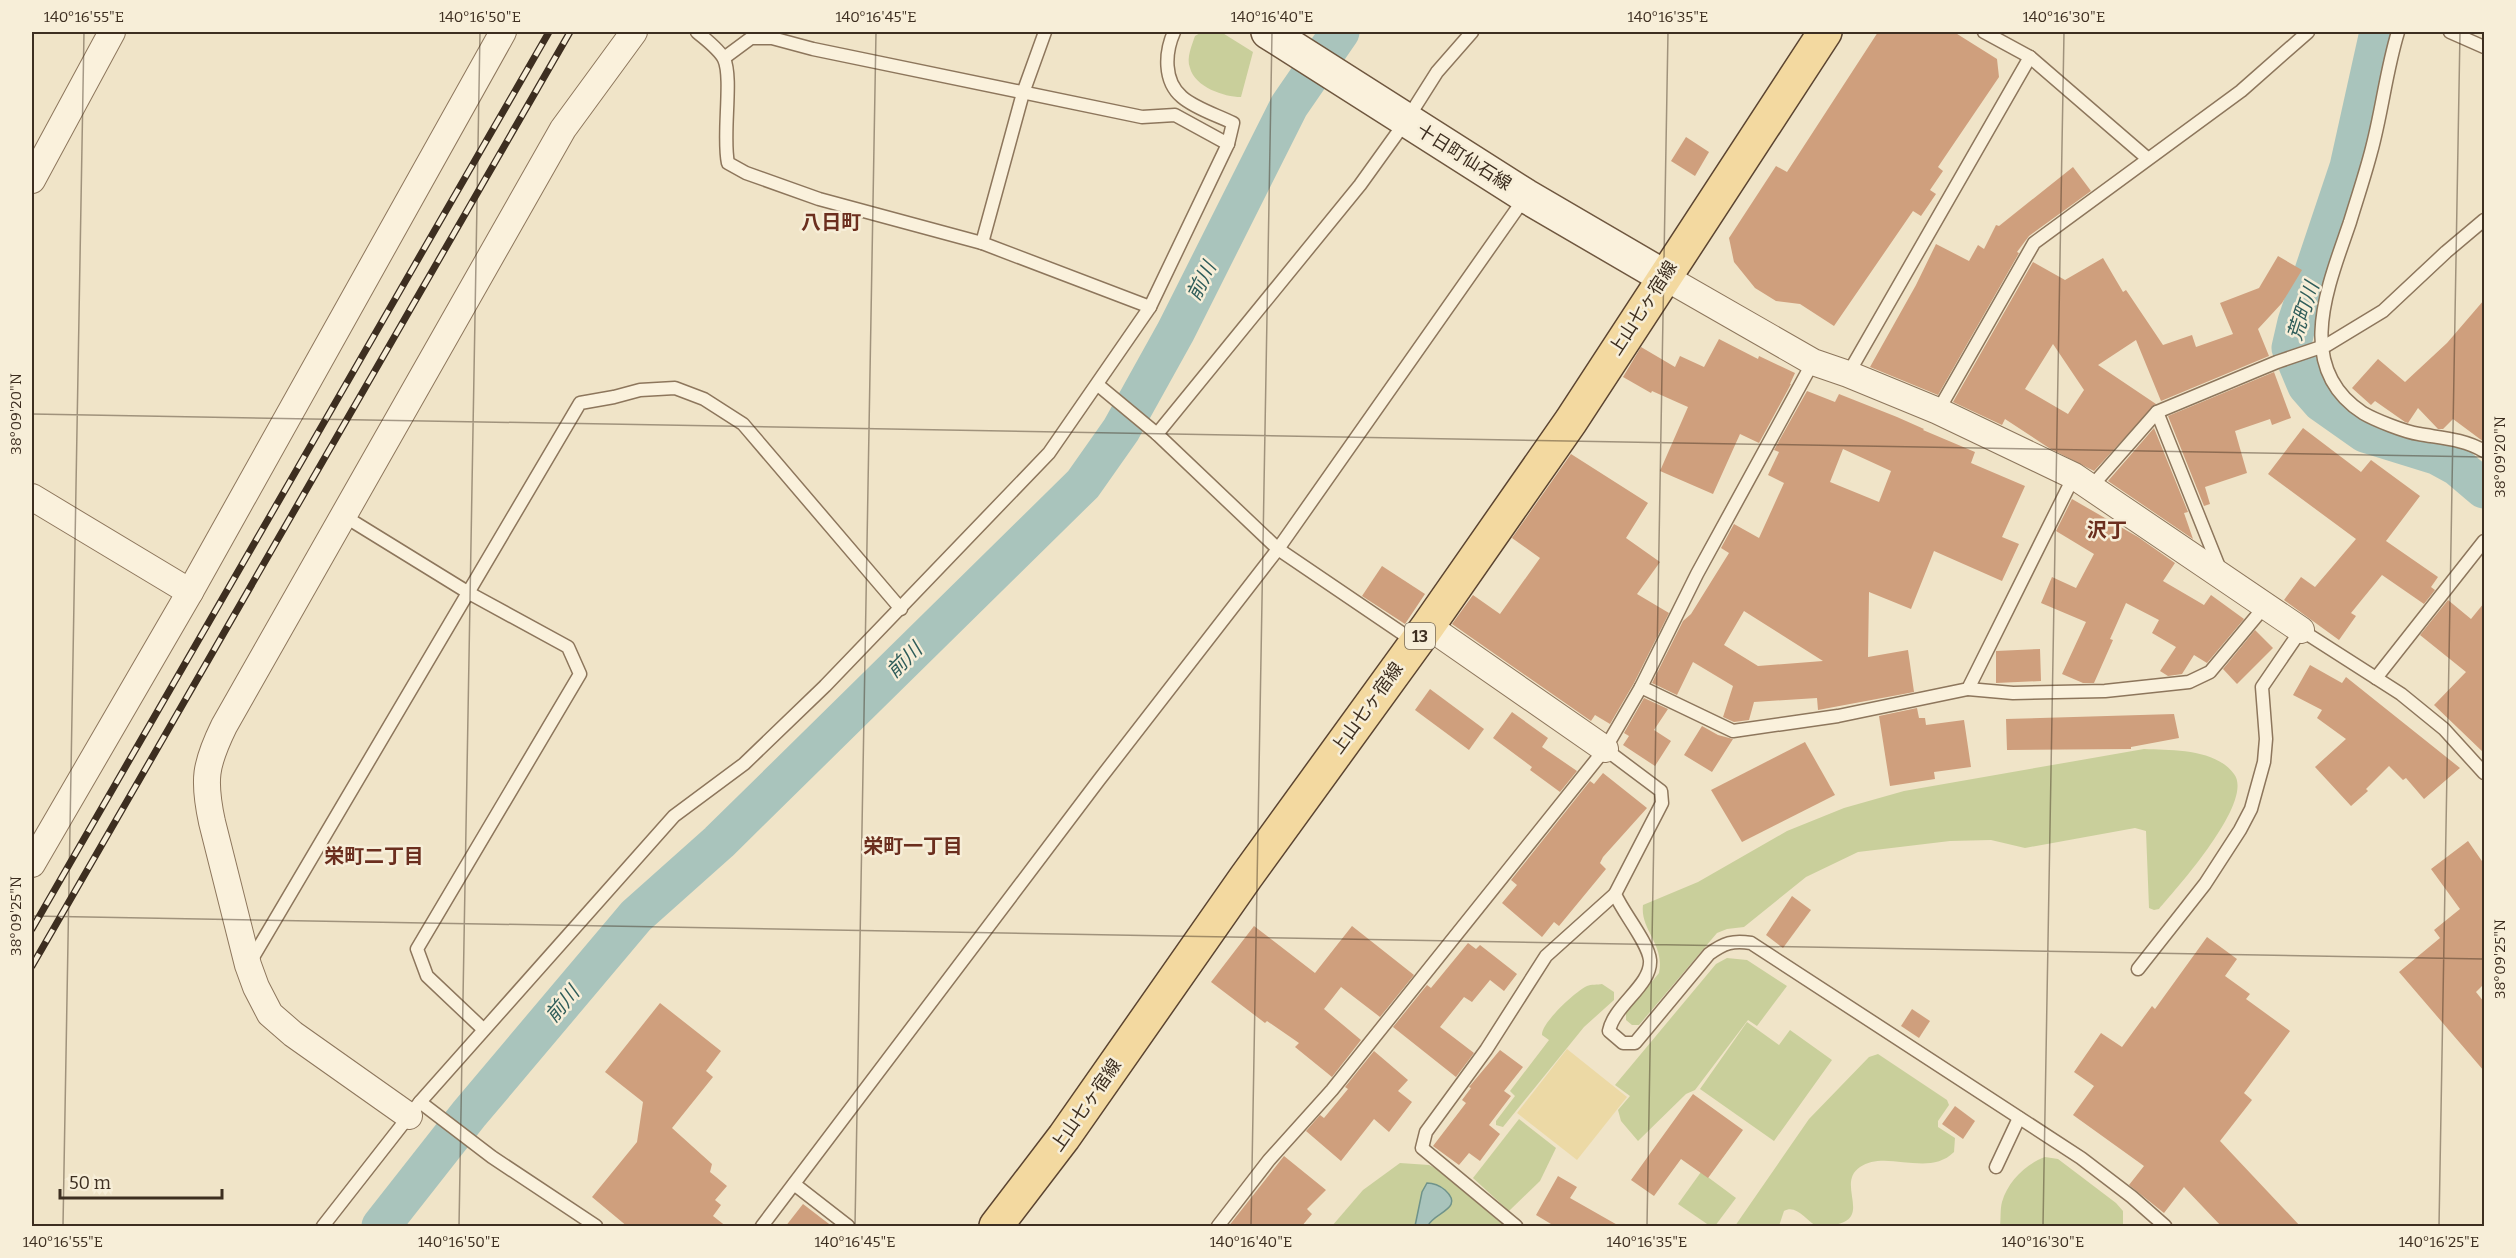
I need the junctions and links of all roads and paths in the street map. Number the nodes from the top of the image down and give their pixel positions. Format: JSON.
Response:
{"nodes":[{"id":1,"x":112,"y":32,"type":"edge"},
{"id":2,"x":503,"y":32,"type":"edge"},
{"id":3,"x":634,"y":32,"type":"edge"},
{"id":4,"x":698,"y":32,"type":"edge"},
{"id":5,"x":1045,"y":32,"type":"edge"},
{"id":6,"x":1174,"y":32,"type":"edge"},
{"id":7,"x":1472,"y":32,"type":"edge"},
{"id":8,"x":1825,"y":32,"type":"edge"},
{"id":9,"x":1984,"y":32,"type":"edge"},
{"id":10,"x":2308,"y":32,"type":"edge"},
{"id":11,"x":2398,"y":32,"type":"edge"},
{"id":12,"x":2450,"y":32,"type":"edge"},
{"id":13,"x":1279,"y":37,"type":"edge"},
{"id":14,"x":2484,"y":47,"type":"edge"},
{"id":15,"x":2030,"y":57,"type":"junction"},
{"id":16,"x":724,"y":58,"type":"junction"},
{"id":17,"x":1023,"y":93,"type":"junction"},
{"id":18,"x":1406,"y":121,"type":"junction"},
{"id":19,"x":1228,"y":144,"type":"junction"},
{"id":20,"x":2147,"y":158,"type":"junction"},
{"id":21,"x":32,"y":180,"type":"edge"},
{"id":22,"x":1526,"y":196,"type":"junction"},
{"id":23,"x":2484,"y":220,"type":"edge"},
{"id":24,"x":982,"y":243,"type":"junction"},
{"id":25,"x":1664,"y":276,"type":"junction"},
{"id":26,"x":1150,"y":308,"type":"junction"},
{"id":27,"x":2316,"y":349,"type":"junction"},
{"id":28,"x":1813,"y":362,"type":"junction"},
{"id":29,"x":1848,"y":374,"type":"junction"},
{"id":30,"x":1098,"y":385,"type":"junction"},
{"id":31,"x":1938,"y":411,"type":"junction"},
{"id":32,"x":2157,"y":412,"type":"junction"},
{"id":33,"x":1156,"y":434,"type":"junction"},
{"id":34,"x":2484,"y":451,"type":"edge"},
{"id":35,"x":2082,"y":482,"type":"junction"},
{"id":36,"x":32,"y":497,"type":"edge"},
{"id":37,"x":344,"y":516,"type":"junction"},
{"id":38,"x":2484,"y":541,"type":"edge"},
{"id":39,"x":1278,"y":549,"type":"junction"},
{"id":40,"x":2224,"y":578,"type":"junction"},
{"id":41,"x":190,"y":592,"type":"junction"},
{"id":42,"x":469,"y":593,"type":"junction"},
{"id":43,"x":2265,"y":606,"type":"junction"},
{"id":44,"x":901,"y":609,"type":"junction"},
{"id":45,"x":2301,"y":630,"type":"junction"},
{"id":46,"x":1421,"y":634,"type":"junction"},
{"id":47,"x":2376,"y":678,"type":"junction"},
{"id":48,"x":1641,"y":687,"type":"junction"},
{"id":49,"x":1968,"y":689,"type":"junction"},
{"id":50,"x":1605,"y":749,"type":"junction"},
{"id":51,"x":2484,"y":772,"type":"edge"},
{"id":52,"x":32,"y":864,"type":"edge"},
{"id":53,"x":1615,"y":894,"type":"junction"},
{"id":54,"x":248,"y":965,"type":"junction"},
{"id":55,"x":2138,"y":969,"type":"dead end"},
{"id":56,"x":483,"y":1029,"type":"junction"},
{"id":57,"x":414,"y":1109,"type":"junction"},
{"id":58,"x":2019,"y":1118,"type":"junction"},
{"id":59,"x":1996,"y":1167,"type":"dead end"},
{"id":60,"x":794,"y":1184,"type":"junction"},
{"id":61,"x":323,"y":1227,"type":"edge"},
{"id":62,"x":596,"y":1227,"type":"edge"},
{"id":63,"x":762,"y":1227,"type":"edge"},
{"id":64,"x":848,"y":1227,"type":"edge"},
{"id":65,"x":996,"y":1227,"type":"edge"},
{"id":66,"x":1218,"y":1227,"type":"edge"},
{"id":67,"x":1516,"y":1227,"type":"edge"},
{"id":68,"x":2165,"y":1227,"type":"edge"}],
"edges":[{"from":1,"to":21,"type":"street"},
{"from":2,"to":41,"type":"street"},
{"from":3,"to":37,"type":"street"},
{"from":4,"to":16,"type":"lane"},
{"from":5,"to":17,"type":"lane"},
{"from":6,"to":19,"type":"lane"},
{"from":7,"to":18,"type":"lane"},
{"from":8,"to":25,"type":"main road","name":"上山七ヶ宿線","number":"13"},
{"from":9,"to":15,"type":"lane"},
{"from":10,"to":20,"type":"lane"},
{"from":11,"to":27,"type":"lane"},
{"from":12,"to":14,"type":"lane"},
{"from":13,"to":18,"type":"main road","name":"十日町仙石線"},
{"from":15,"to":20,"type":"lane"},
{"from":15,"to":29,"type":"lane"},
{"from":16,"to":17,"type":"lane"},
{"from":16,"to":24,"type":"lane"},
{"from":17,"to":19,"type":"lane"},
{"from":17,"to":24,"type":"lane"},
{"from":18,"to":22,"type":"main road","name":"十日町仙石線"},
{"from":18,"to":33,"type":"lane"},
{"from":19,"to":26,"type":"lane"},
{"from":20,"to":31,"type":"lane"},
{"from":22,"to":25,"type":"main road","name":"十日町仙石線"},
{"from":22,"to":39,"type":"lane"},
{"from":23,"to":27,"type":"lane"},
{"from":24,"to":26,"type":"lane"},
{"from":25,"to":28,"type":"street"},
{"from":25,"to":46,"type":"main road","name":"上山七ヶ宿線","number":"13"},
{"from":26,"to":30,"type":"lane"},
{"from":27,"to":32,"type":"lane"},
{"from":27,"to":34,"type":"lane"},
{"from":28,"to":29,"type":"street"},
{"from":28,"to":48,"type":"lane"},
{"from":29,"to":31,"type":"street"},
{"from":30,"to":33,"type":"lane"},
{"from":30,"to":44,"type":"lane"},
{"from":31,"to":35,"type":"street"},
{"from":32,"to":35,"type":"lane"},
{"from":32,"to":40,"type":"lane"},
{"from":33,"to":39,"type":"lane"},
{"from":35,"to":40,"type":"street"},
{"from":35,"to":49,"type":"lane"},
{"from":36,"to":41,"type":"street"},
{"from":37,"to":42,"type":"lane"},
{"from":37,"to":54,"type":"street"},
{"from":38,"to":47,"type":"lane"},
{"from":39,"to":46,"type":"lane"},
{"from":39,"to":60,"type":"lane"},
{"from":40,"to":43,"type":"street"},
{"from":41,"to":52,"type":"street"},
{"from":42,"to":44,"type":"lane"},
{"from":42,"to":54,"type":"lane"},
{"from":42,"to":56,"type":"lane"},
{"from":43,"to":45,"type":"street"},
{"from":43,"to":49,"type":"lane"},
{"from":44,"to":56,"type":"lane"},
{"from":45,"to":47,"type":"lane"},
{"from":45,"to":55,"type":"lane"},
{"from":46,"to":50,"type":"street"},
{"from":46,"to":65,"type":"main road","name":"上山七ヶ宿線","number":"13"},
{"from":47,"to":51,"type":"lane"},
{"from":48,"to":49,"type":"lane"},
{"from":48,"to":50,"type":"lane"},
{"from":50,"to":53,"type":"lane"},
{"from":50,"to":66,"type":"lane"},
{"from":53,"to":58,"type":"lane"},
{"from":53,"to":67,"type":"lane"},
{"from":54,"to":57,"type":"street"},
{"from":56,"to":57,"type":"lane"},
{"from":57,"to":61,"type":"lane"},
{"from":57,"to":62,"type":"lane"},
{"from":58,"to":59,"type":"lane"},
{"from":58,"to":68,"type":"lane"},
{"from":60,"to":63,"type":"lane"},
{"from":60,"to":64,"type":"lane"}]}
